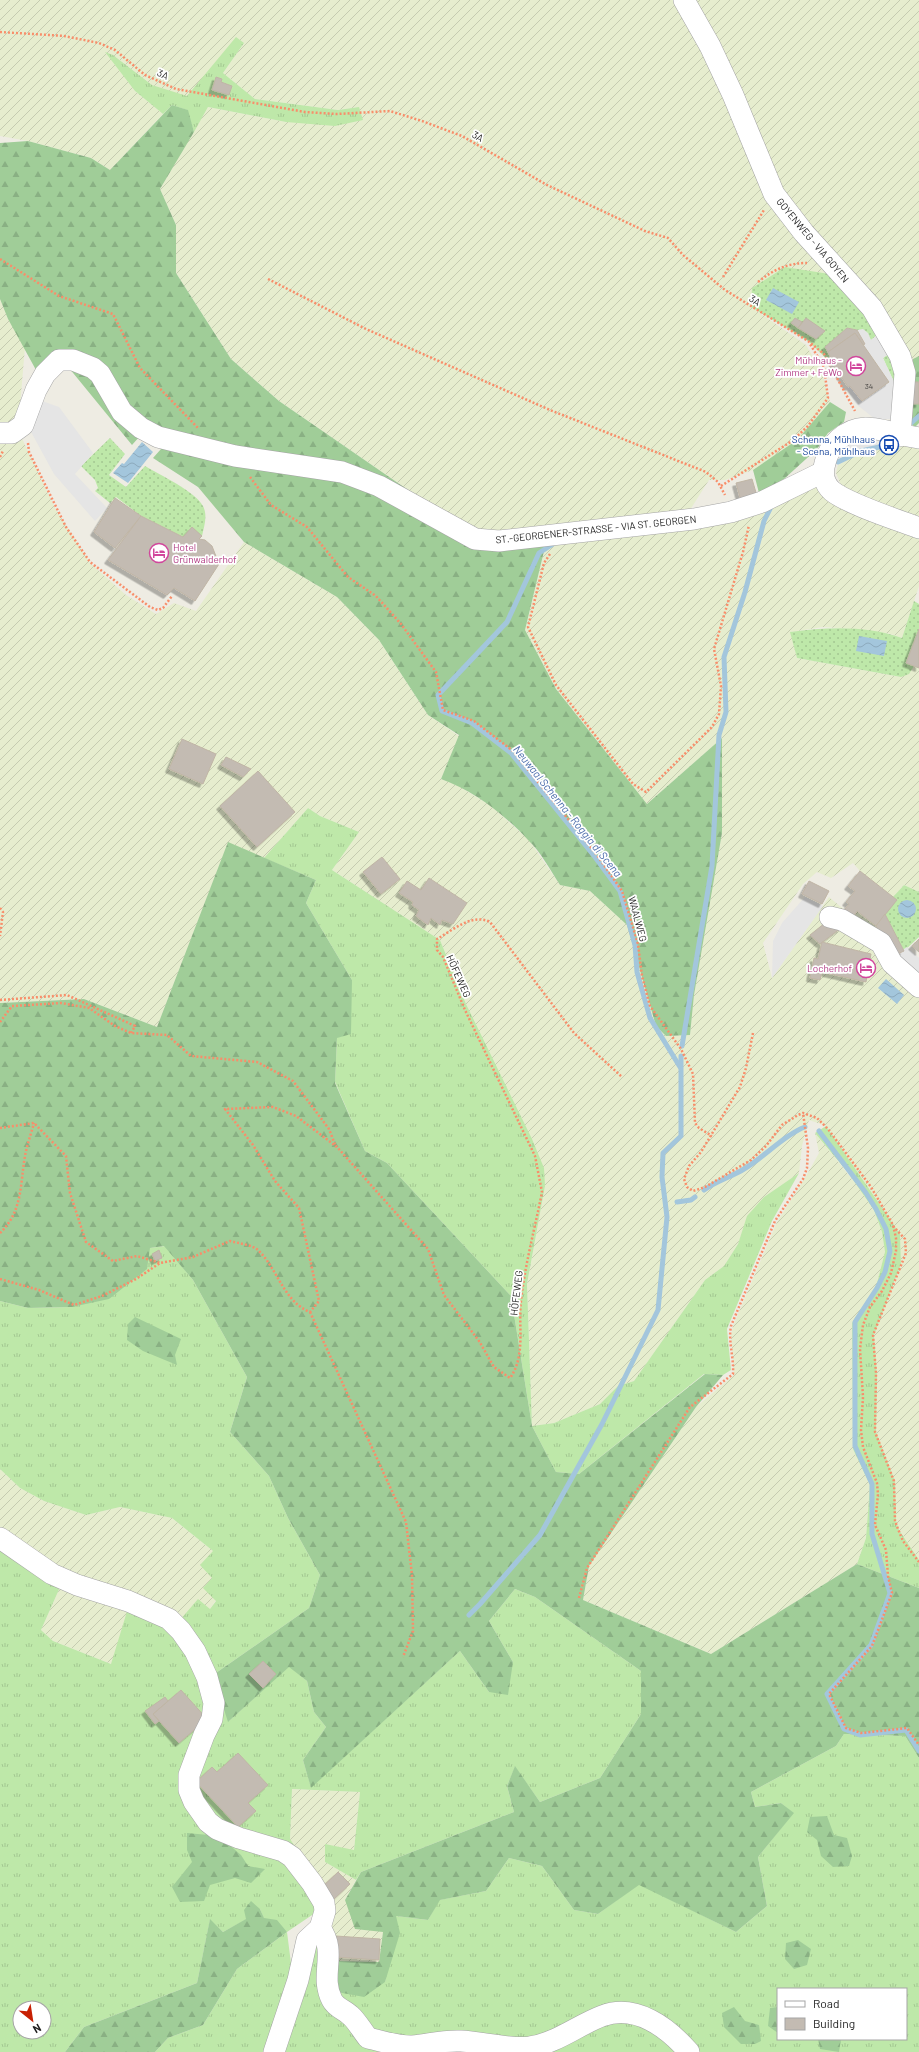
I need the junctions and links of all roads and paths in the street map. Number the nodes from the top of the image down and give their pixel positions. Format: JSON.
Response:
{"nodes":[{"id":1,"x":684,"y":0,"type":"edge"},
{"id":2,"x":0,"y":32,"type":"edge"},
{"id":3,"x":774,"y":194,"type":"junction"},
{"id":4,"x":810,"y":262,"type":"dead end"},
{"id":5,"x":723,"y":277,"type":"dead end"},
{"id":6,"x":268,"y":279,"type":"dead end"},
{"id":7,"x":758,"y":282,"type":"dead end"},
{"id":8,"x":808,"y":341,"type":"junction"},
{"id":9,"x":866,"y":428,"type":"junction"},
{"id":10,"x":0,"y":434,"type":"edge"},
{"id":11,"x":28,"y":436,"type":"dead end"},
{"id":12,"x":910,"y":437,"type":"edge"},
{"id":13,"x":823,"y":472,"type":"junction"},
{"id":14,"x":720,"y":486,"type":"junction"},
{"id":15,"x":736,"y":518,"type":"junction"},
{"id":16,"x":919,"y":528,"type":"edge"},
{"id":17,"x":552,"y":550,"type":"dead end"},
{"id":18,"x":172,"y":596,"type":"dead end"},
{"id":19,"x":439,"y":690,"type":"dead end"},
{"id":20,"x":0,"y":908,"type":"edge"},
{"id":21,"x":830,"y":917,"type":"dead end"},
{"id":22,"x":0,"y":936,"type":"edge"},
{"id":23,"x":919,"y":987,"type":"edge"},
{"id":24,"x":0,"y":1000,"type":"edge"},
{"id":25,"x":0,"y":1022,"type":"edge"},
{"id":26,"x":131,"y":1033,"type":"junction"},
{"id":27,"x":753,"y":1033,"type":"dead end"},
{"id":28,"x":622,"y":1077,"type":"dead end"},
{"id":29,"x":803,"y":1114,"type":"junction"},
{"id":30,"x":34,"y":1123,"type":"junction"},
{"id":31,"x":0,"y":1128,"type":"edge"},
{"id":32,"x":712,"y":1136,"type":"junction"},
{"id":33,"x":337,"y":1147,"type":"junction"},
{"id":34,"x":893,"y":1225,"type":"junction"},
{"id":35,"x":0,"y":1233,"type":"edge"},
{"id":36,"x":160,"y":1263,"type":"junction"},
{"id":37,"x":0,"y":1279,"type":"edge"},
{"id":38,"x":310,"y":1312,"type":"junction"},
{"id":39,"x":0,"y":1538,"type":"edge"},
{"id":40,"x":919,"y":1562,"type":"edge"},
{"id":41,"x":579,"y":1598,"type":"dead end"},
{"id":42,"x":403,"y":1657,"type":"dead end"},
{"id":43,"x":919,"y":1745,"type":"edge"},
{"id":44,"x":320,"y":1928,"type":"junction"},
{"id":45,"x":342,"y":2010,"type":"junction"},
{"id":46,"x":274,"y":2052,"type":"edge"},
{"id":47,"x":361,"y":2052,"type":"edge"},
{"id":48,"x":689,"y":2052,"type":"edge"}],
"edges":[{"from":1,"to":3,"type":"street","name":"GOYENWEG - VIA GOYEN"},
{"from":2,"to":8,"type":"path","name":"3A"},
{"from":3,"to":5,"type":"path"},
{"from":3,"to":12,"type":"street","name":"GOYENWEG - VIA GOYEN"},
{"from":4,"to":7,"type":"path"},
{"from":6,"to":14,"type":"path"},
{"from":8,"to":9,"type":"path","name":"3A"},
{"from":8,"to":14,"type":"path"},
{"from":9,"to":12,"type":"street"},
{"from":9,"to":13,"type":"street"},
{"from":10,"to":15,"type":"street","name":"ST.-GEORGENER-STRASSE - VIA ST. GEORGEN"},
{"from":11,"to":18,"type":"path"},
{"from":13,"to":15,"type":"street","name":"ST.-GEORGENER-STRASSE - VIA ST. GEORGEN"},
{"from":13,"to":16,"type":"street"},
{"from":14,"to":15,"type":"path"},
{"from":15,"to":17,"type":"path"},
{"from":19,"to":32,"type":"path","name":"WAALWEG"},
{"from":20,"to":22,"type":"path"},
{"from":21,"to":23,"type":"street"},
{"from":24,"to":26,"type":"path"},
{"from":25,"to":26,"type":"path"},
{"from":26,"to":33,"type":"path"},
{"from":27,"to":32,"type":"path"},
{"from":28,"to":33,"type":"path","name":"HÖFEWEG"},
{"from":29,"to":32,"type":"path"},
{"from":29,"to":34,"type":"path"},
{"from":29,"to":41,"type":"path"},
{"from":30,"to":31,"type":"path"},
{"from":30,"to":35,"type":"path"},
{"from":30,"to":36,"type":"path"},
{"from":33,"to":38,"type":"path"},
{"from":34,"to":40,"type":"path"},
{"from":34,"to":43,"type":"path"},
{"from":36,"to":37,"type":"path"},
{"from":36,"to":38,"type":"path"},
{"from":38,"to":42,"type":"path"},
{"from":39,"to":44,"type":"street"},
{"from":44,"to":45,"type":"street"},
{"from":44,"to":46,"type":"street"},
{"from":45,"to":47,"type":"street"},
{"from":45,"to":48,"type":"street"}]}
